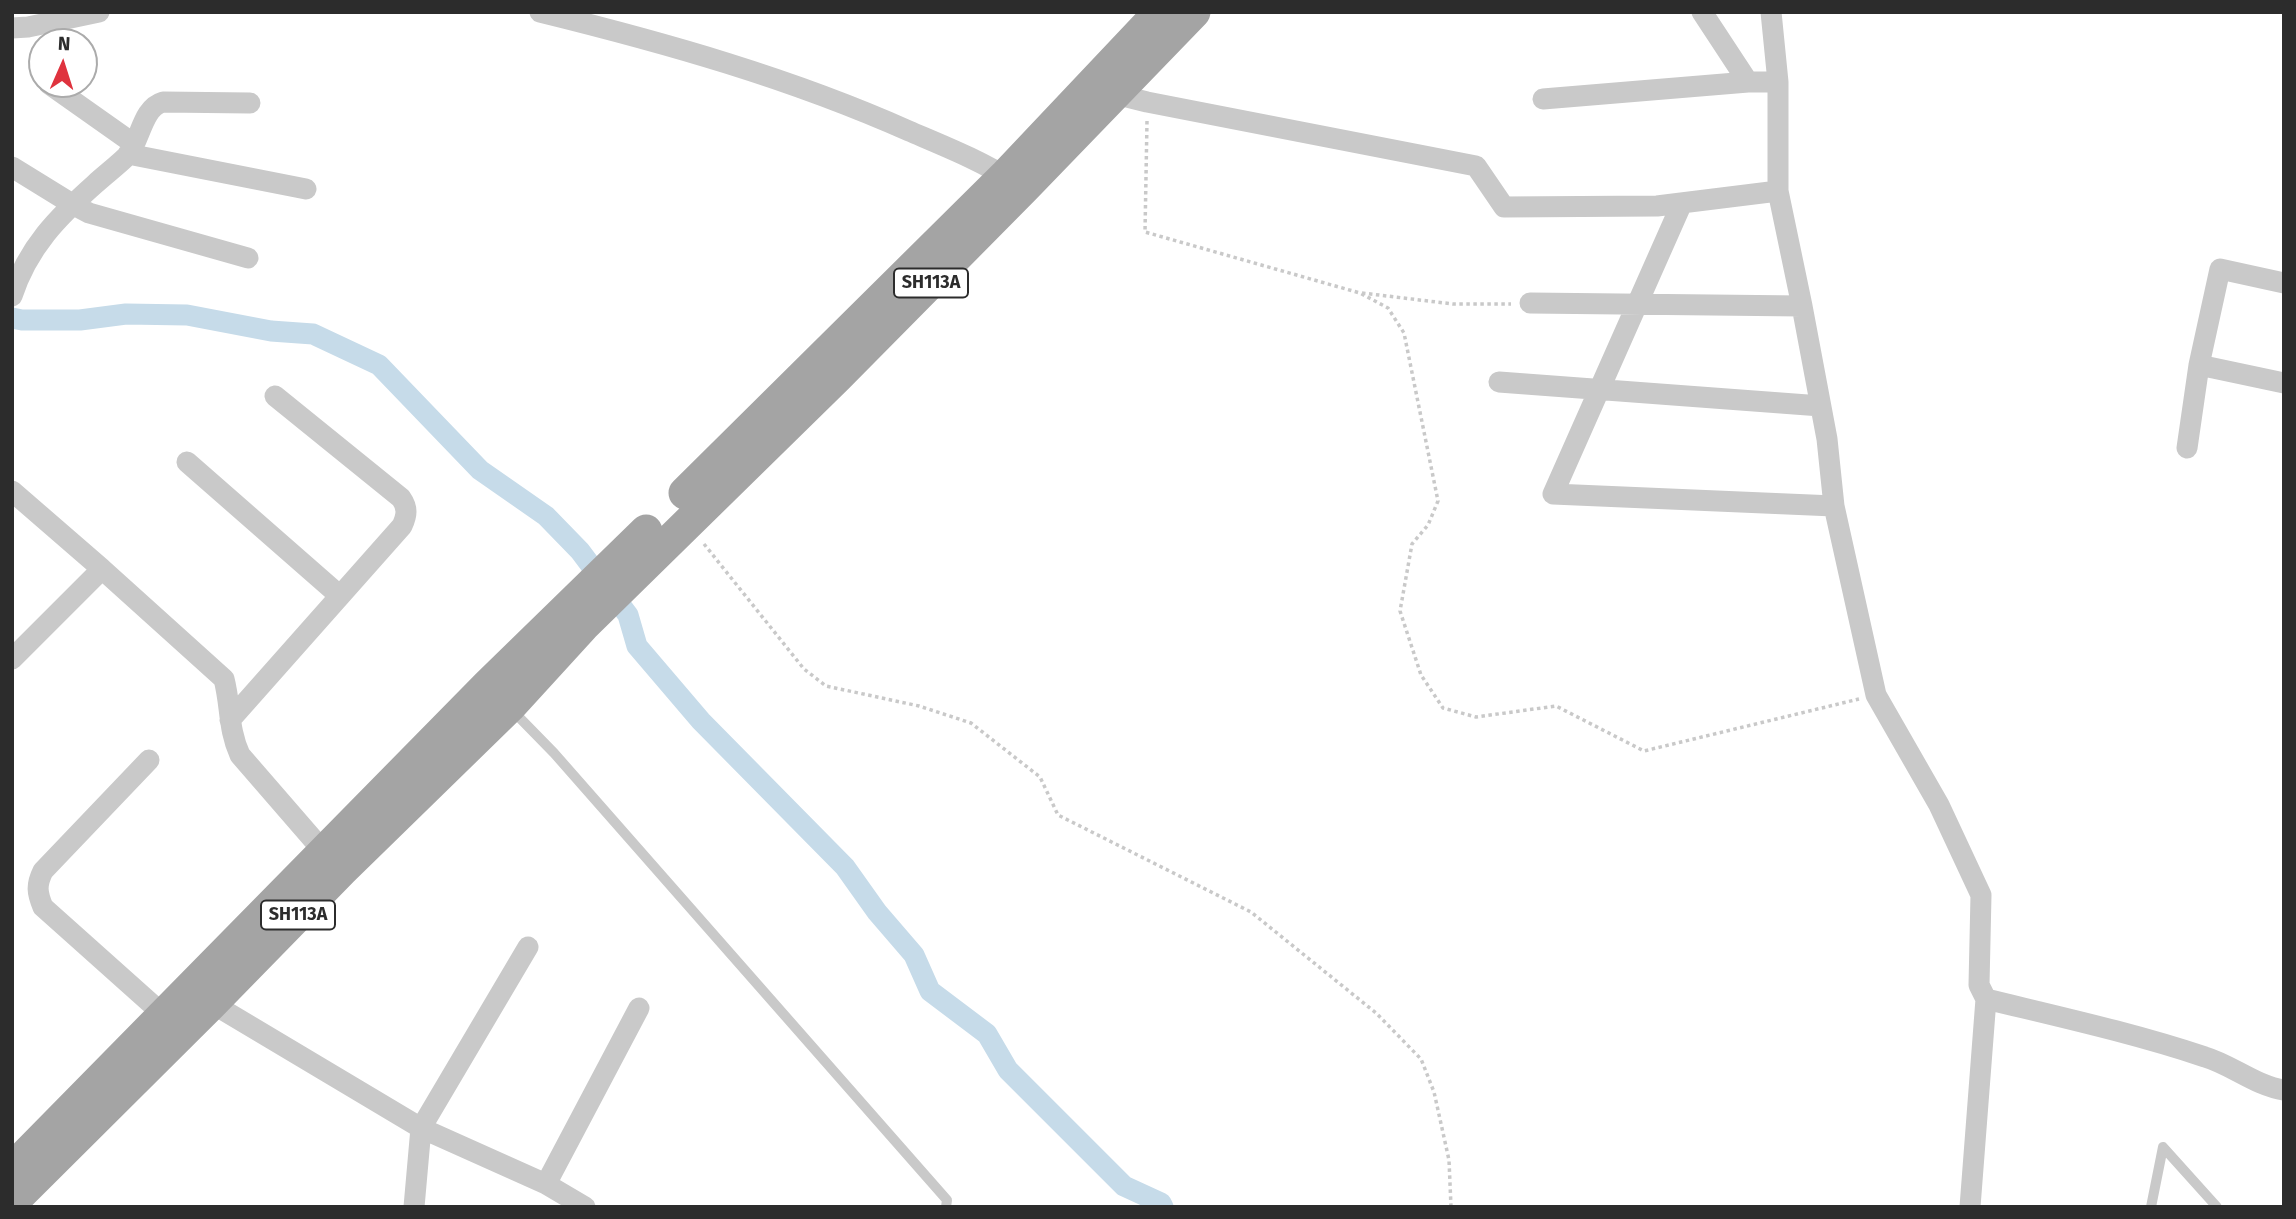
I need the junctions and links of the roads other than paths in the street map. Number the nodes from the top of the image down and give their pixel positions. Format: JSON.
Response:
{"nodes":[{"id":1,"x":99,"y":12,"type":"edge"},
{"id":2,"x":540,"y":12,"type":"edge"},
{"id":3,"x":1160,"y":12,"type":"edge"},
{"id":4,"x":1194,"y":12,"type":"edge"},
{"id":5,"x":1702,"y":12,"type":"edge"},
{"id":6,"x":1771,"y":12,"type":"edge"},
{"id":7,"x":12,"y":28,"type":"edge"},
{"id":8,"x":1748,"y":82,"type":"junction"},
{"id":9,"x":1778,"y":82,"type":"junction"},
{"id":10,"x":1105,"y":87,"type":"junction"},
{"id":11,"x":67,"y":98,"type":"edge"},
{"id":12,"x":1543,"y":99,"type":"dead end"},
{"id":13,"x":250,"y":103,"type":"dead end"},
{"id":14,"x":131,"y":149,"type":"junction"},
{"id":15,"x":12,"y":167,"type":"edge"},
{"id":16,"x":1014,"y":182,"type":"junction"},
{"id":17,"x":306,"y":189,"type":"dead end"},
{"id":18,"x":1778,"y":191,"type":"junction"},
{"id":19,"x":1682,"y":203,"type":"junction"},
{"id":20,"x":72,"y":204,"type":"junction"},
{"id":21,"x":248,"y":258,"type":"dead end"},
{"id":22,"x":2284,"y":283,"type":"edge"},
{"id":23,"x":14,"y":287,"type":"edge"},
{"id":24,"x":1530,"y":303,"type":"road end"},
{"id":25,"x":1638,"y":305,"type":"junction"},
{"id":26,"x":1802,"y":306,"type":"junction"},
{"id":27,"x":2199,"y":365,"type":"junction"},
{"id":28,"x":1499,"y":382,"type":"dead end"},
{"id":29,"x":2284,"y":383,"type":"edge"},
{"id":30,"x":1601,"y":388,"type":"junction"},
{"id":31,"x":275,"y":396,"type":"dead end"},
{"id":32,"x":1821,"y":406,"type":"junction"},
{"id":33,"x":2187,"y":448,"type":"dead end"},
{"id":34,"x":187,"y":462,"type":"dead end"},
{"id":35,"x":12,"y":491,"type":"edge"},
{"id":36,"x":1834,"y":506,"type":"junction"},
{"id":37,"x":652,"y":541,"type":"junction"},
{"id":38,"x":102,"y":569,"type":"junction"},
{"id":39,"x":340,"y":596,"type":"junction"},
{"id":40,"x":12,"y":659,"type":"edge"},
{"id":41,"x":499,"y":696,"type":"junction"},
{"id":42,"x":230,"y":720,"type":"junction"},
{"id":43,"x":149,"y":760,"type":"dead end"},
{"id":44,"x":333,"y":861,"type":"junction"},
{"id":45,"x":528,"y":947,"type":"dead end"},
{"id":46,"x":201,"y":997,"type":"junction"},
{"id":47,"x":1986,"y":999,"type":"junction"},
{"id":48,"x":639,"y":1009,"type":"dead end"},
{"id":49,"x":165,"y":1016,"type":"junction"},
{"id":50,"x":2284,"y":1090,"type":"edge"},
{"id":51,"x":421,"y":1128,"type":"junction"},
{"id":52,"x":12,"y":1169,"type":"edge"},
{"id":53,"x":546,"y":1184,"type":"junction"},
{"id":54,"x":12,"y":1202,"type":"edge"},
{"id":55,"x":950,"y":1205,"type":"edge"},
{"id":56,"x":414,"y":1207,"type":"edge"},
{"id":57,"x":585,"y":1207,"type":"edge"},
{"id":58,"x":1970,"y":1207,"type":"edge"},
{"id":59,"x":2151,"y":1207,"type":"edge"},
{"id":60,"x":2217,"y":1207,"type":"edge"}],
"edges":[{"from":1,"to":7,"type":"street"},
{"from":2,"to":16,"type":"street"},
{"from":3,"to":10,"type":"main road","number":"SH113A"},
{"from":4,"to":10,"type":"main road","number":"SH113A"},
{"from":5,"to":8,"type":"street"},
{"from":6,"to":9,"type":"street"},
{"from":8,"to":9,"type":"street"},
{"from":8,"to":12,"type":"street"},
{"from":9,"to":18,"type":"street"},
{"from":10,"to":16,"type":"main road","number":"SH113A"},
{"from":10,"to":19,"type":"street"},
{"from":11,"to":14,"type":"street"},
{"from":13,"to":14,"type":"street"},
{"from":14,"to":17,"type":"street"},
{"from":14,"to":20,"type":"street"},
{"from":15,"to":20,"type":"street"},
{"from":16,"to":37,"type":"main road","number":"SH113A"},
{"from":16,"to":37,"type":"main road","number":"SH113A"},
{"from":18,"to":19,"type":"street"},
{"from":18,"to":26,"type":"street"},
{"from":19,"to":25,"type":"street"},
{"from":20,"to":21,"type":"street"},
{"from":20,"to":23,"type":"street"},
{"from":22,"to":27,"type":"street"},
{"from":24,"to":25,"type":"street"},
{"from":25,"to":26,"type":"street"},
{"from":25,"to":30,"type":"street"},
{"from":26,"to":32,"type":"street"},
{"from":27,"to":29,"type":"street"},
{"from":27,"to":33,"type":"street"},
{"from":28,"to":30,"type":"street"},
{"from":30,"to":32,"type":"street"},
{"from":30,"to":36,"type":"street"},
{"from":31,"to":39,"type":"street"},
{"from":32,"to":36,"type":"street"},
{"from":34,"to":39,"type":"street"},
{"from":35,"to":38,"type":"street"},
{"from":36,"to":47,"type":"street"},
{"from":37,"to":41,"type":"main road","number":"SH113A"},
{"from":38,"to":40,"type":"street"},
{"from":38,"to":42,"type":"street"},
{"from":39,"to":42,"type":"street"},
{"from":41,"to":44,"type":"main road","number":"SH113A"},
{"from":41,"to":55,"type":"lane"},
{"from":42,"to":44,"type":"street"},
{"from":43,"to":49,"type":"street"},
{"from":44,"to":46,"type":"main road","number":"SH113A"},
{"from":45,"to":51,"type":"street"},
{"from":46,"to":49,"type":"main road","number":"SH113A"},
{"from":46,"to":51,"type":"street"},
{"from":46,"to":54,"type":"main road","number":"SH113A"},
{"from":47,"to":50,"type":"street"},
{"from":47,"to":58,"type":"street"},
{"from":48,"to":53,"type":"street"},
{"from":49,"to":52,"type":"main road","number":"SH113A"},
{"from":51,"to":53,"type":"street"},
{"from":51,"to":56,"type":"street"},
{"from":53,"to":57,"type":"street"},
{"from":59,"to":60,"type":"lane"}]}
